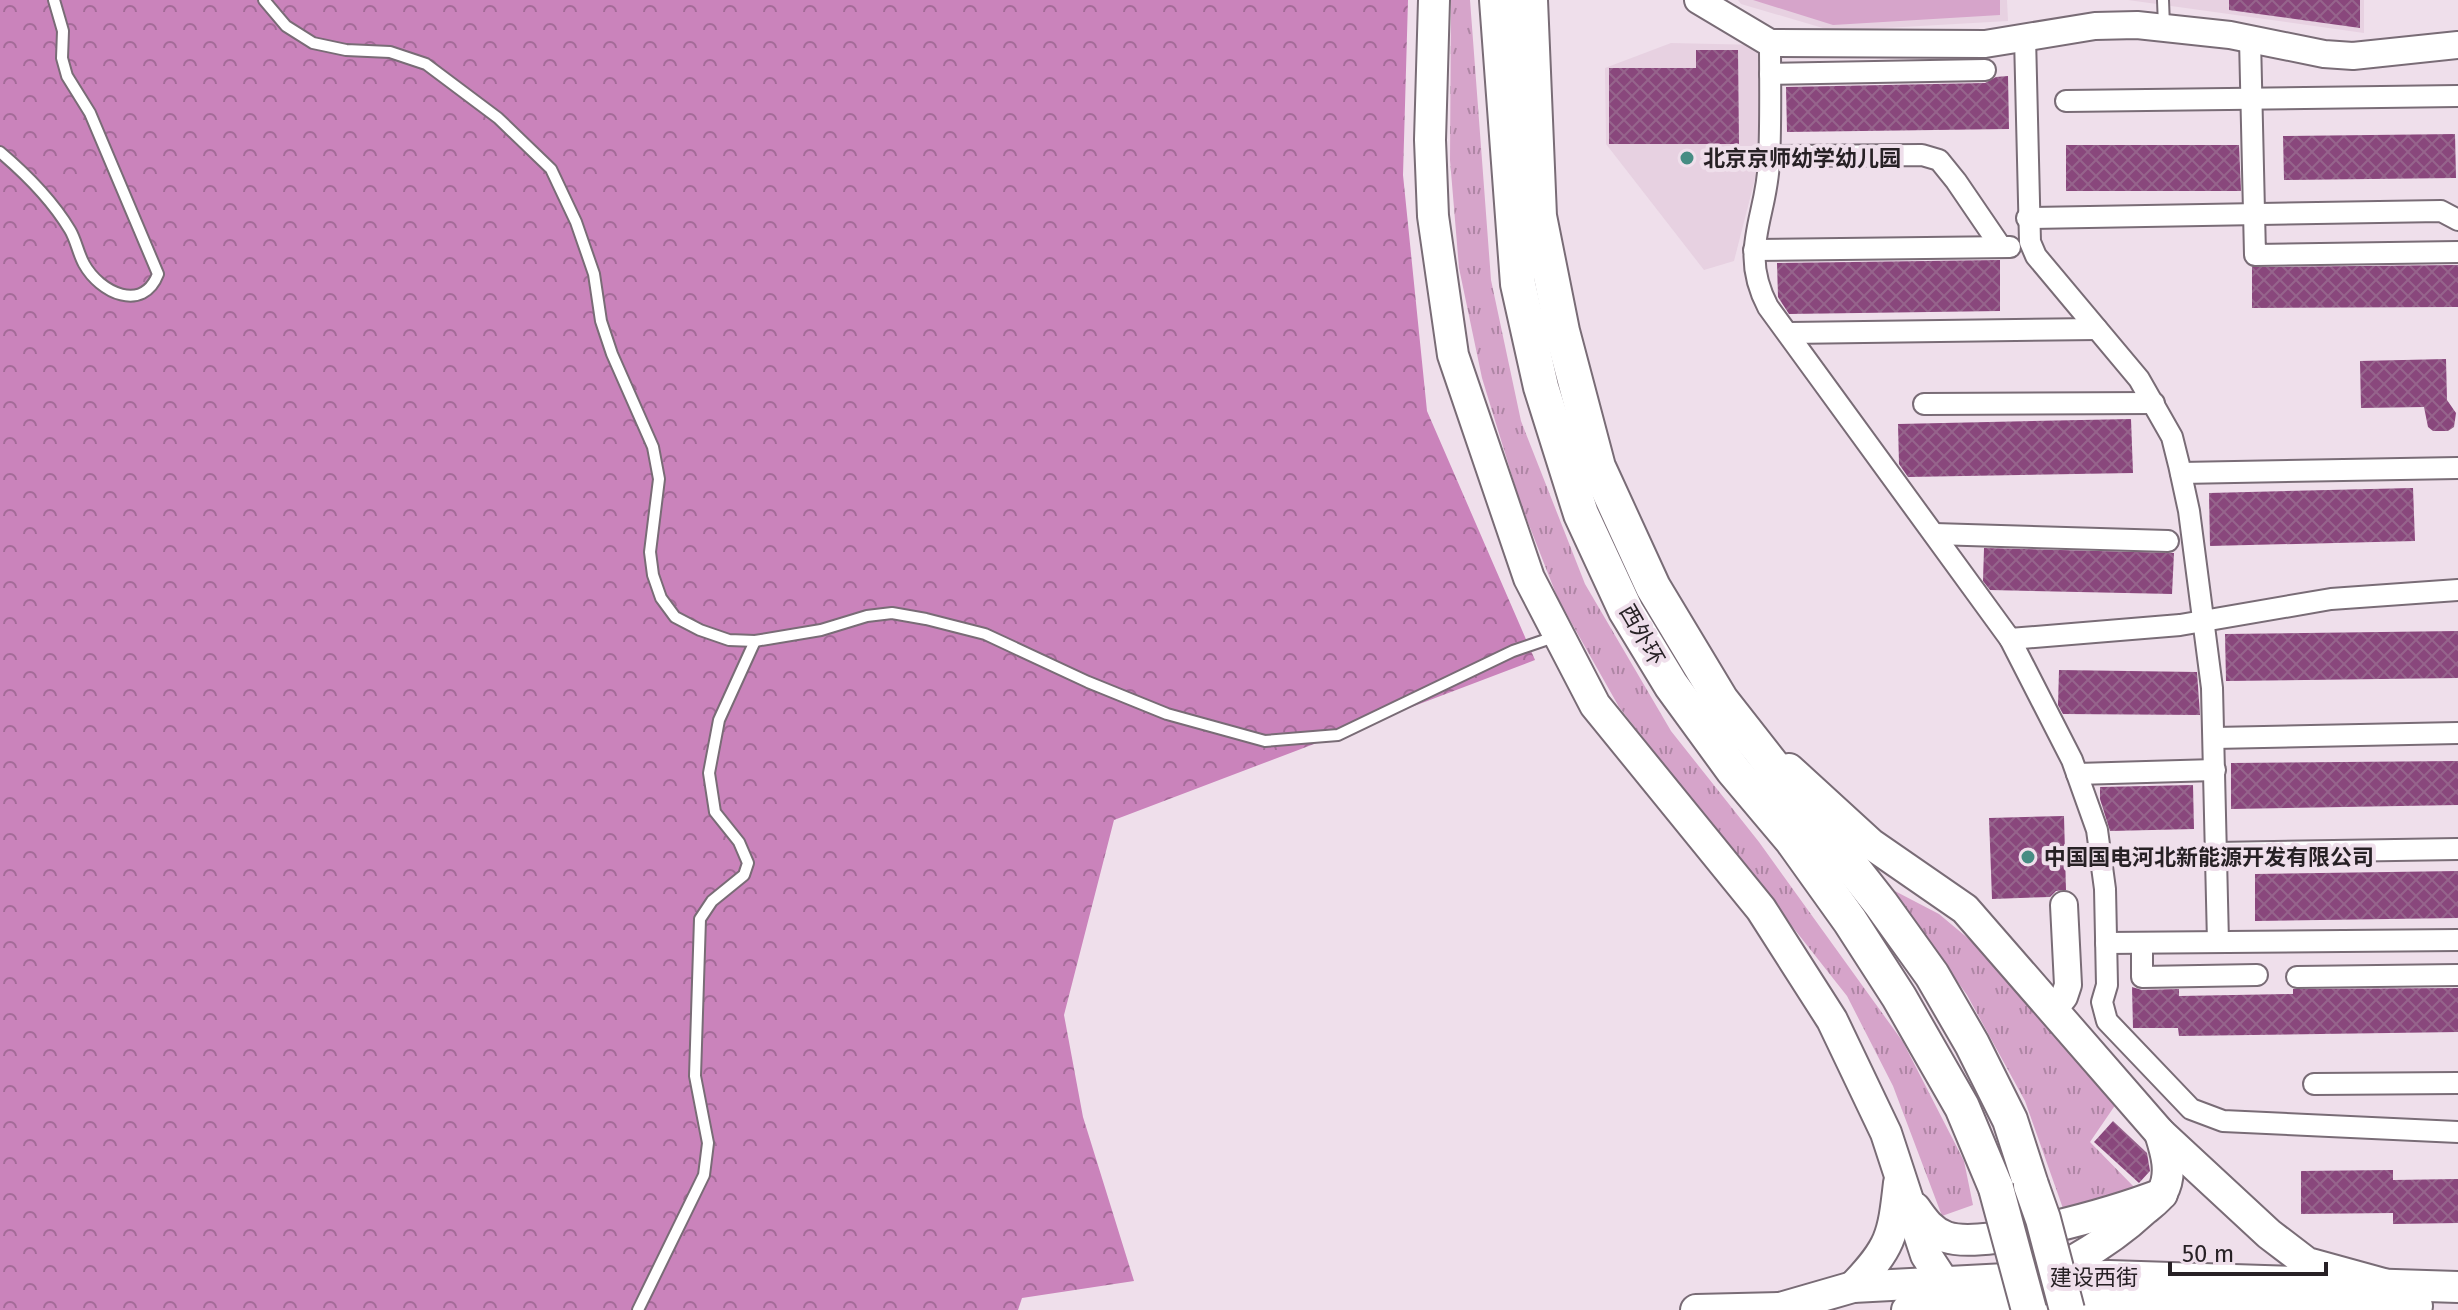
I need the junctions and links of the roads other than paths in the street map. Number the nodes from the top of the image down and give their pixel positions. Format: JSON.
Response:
{"nodes":[{"id":1,"x":54,"y":0,"type":"edge"},
{"id":2,"x":264,"y":0,"type":"edge"},
{"id":3,"x":1434,"y":0,"type":"edge"},
{"id":4,"x":1497,"y":0,"type":"edge"},
{"id":5,"x":1530,"y":0,"type":"edge"},
{"id":6,"x":1698,"y":0,"type":"edge"},
{"id":7,"x":2163,"y":0,"type":"edge"},
{"id":8,"x":2164,"y":27,"type":"junction"},
{"id":9,"x":2025,"y":37,"type":"junction"},
{"id":10,"x":2250,"y":39,"type":"junction"},
{"id":11,"x":1770,"y":43,"type":"junction"},
{"id":12,"x":2458,"y":45,"type":"edge"},
{"id":13,"x":1985,"y":70,"type":"dead end"},
{"id":14,"x":1770,"y":74,"type":"junction"},
{"id":15,"x":2458,"y":96,"type":"edge"},
{"id":16,"x":2251,"y":98,"type":"junction"},
{"id":17,"x":2066,"y":101,"type":"dead end"},
{"id":18,"x":0,"y":152,"type":"edge"},
{"id":19,"x":1769,"y":156,"type":"junction"},
{"id":20,"x":2253,"y":214,"type":"junction"},
{"id":21,"x":2027,"y":218,"type":"junction"},
{"id":22,"x":2458,"y":220,"type":"edge"},
{"id":23,"x":2001,"y":247,"type":"junction"},
{"id":24,"x":2032,"y":247,"type":"junction"},
{"id":25,"x":1754,"y":250,"type":"junction"},
{"id":26,"x":2458,"y":252,"type":"edge"},
{"id":27,"x":2097,"y":329,"type":"junction"},
{"id":28,"x":1789,"y":333,"type":"junction"},
{"id":29,"x":2154,"y":403,"type":"junction"},
{"id":30,"x":1924,"y":404,"type":"dead end"},
{"id":31,"x":2458,"y":468,"type":"edge"},
{"id":32,"x":2181,"y":473,"type":"junction"},
{"id":33,"x":1934,"y":534,"type":"junction"},
{"id":34,"x":2168,"y":541,"type":"dead end"},
{"id":35,"x":2458,"y":590,"type":"edge"},
{"id":36,"x":2202,"y":621,"type":"junction"},
{"id":37,"x":1559,"y":635,"type":"junction"},
{"id":38,"x":2010,"y":639,"type":"junction"},
{"id":39,"x":755,"y":641,"type":"junction"},
{"id":40,"x":1712,"y":685,"type":"junction"},
{"id":41,"x":2458,"y":733,"type":"edge"},
{"id":42,"x":2214,"y":738,"type":"junction"},
{"id":43,"x":2215,"y":770,"type":"junction"},
{"id":44,"x":2077,"y":774,"type":"junction"},
{"id":45,"x":2458,"y":849,"type":"edge"},
{"id":46,"x":2216,"y":853,"type":"junction"},
{"id":47,"x":2064,"y":905,"type":"dead end"},
{"id":48,"x":2458,"y":940,"type":"edge"},
{"id":49,"x":2218,"y":942,"type":"junction"},
{"id":50,"x":2106,"y":943,"type":"junction"},
{"id":51,"x":2142,"y":943,"type":"junction"},
{"id":52,"x":2257,"y":975,"type":"dead end"},
{"id":53,"x":2458,"y":975,"type":"edge"},
{"id":54,"x":2297,"y":977,"type":"dead end"},
{"id":55,"x":2054,"y":1009,"type":"junction"},
{"id":56,"x":2458,"y":1083,"type":"edge"},
{"id":57,"x":2314,"y":1084,"type":"dead end"},
{"id":58,"x":2458,"y":1132,"type":"edge"},
{"id":59,"x":2160,"y":1133,"type":"junction"},
{"id":60,"x":1900,"y":1169,"type":"junction"},
{"id":61,"x":2162,"y":1194,"type":"junction"},
{"id":62,"x":1909,"y":1200,"type":"junction"},
{"id":63,"x":2099,"y":1276,"type":"junction"},
{"id":64,"x":2042,"y":1277,"type":"junction"},
{"id":65,"x":1943,"y":1281,"type":"junction"},
{"id":66,"x":2387,"y":1285,"type":"junction"},
{"id":67,"x":1853,"y":1287,"type":"junction"},
{"id":68,"x":2458,"y":1287,"type":"edge"},
{"id":69,"x":2006,"y":1306,"type":"edge"},
{"id":70,"x":2157,"y":1307,"type":"edge"},
{"id":71,"x":2257,"y":1307,"type":"edge"},
{"id":72,"x":2458,"y":1307,"type":"edge"},
{"id":73,"x":1791,"y":1309,"type":"edge"},
{"id":74,"x":638,"y":1310,"type":"edge"},
{"id":75,"x":1696,"y":1310,"type":"edge"},
{"id":76,"x":1907,"y":1310,"type":"edge"},
{"id":77,"x":2067,"y":1310,"type":"edge"}],
"edges":[{"from":1,"to":18,"type":"lane"},
{"from":2,"to":39,"type":"lane"},
{"from":3,"to":37,"type":"main road"},
{"from":4,"to":69,"type":"highway","name":"西外环","bridge":true},
{"from":5,"to":40,"type":"highway","name":"西外环"},
{"from":6,"to":11,"type":"street"},
{"from":7,"to":8,"type":"lane"},
{"from":8,"to":9,"type":"street"},
{"from":8,"to":10,"type":"street"},
{"from":9,"to":11,"type":"street"},
{"from":9,"to":21,"type":"street"},
{"from":10,"to":12,"type":"street"},
{"from":10,"to":16,"type":"street"},
{"from":11,"to":14,"type":"street"},
{"from":13,"to":14,"type":"street"},
{"from":14,"to":19,"type":"street"},
{"from":15,"to":16,"type":"street"},
{"from":16,"to":17,"type":"street"},
{"from":16,"to":20,"type":"street"},
{"from":19,"to":23,"type":"street"},
{"from":19,"to":25,"type":"street"},
{"from":20,"to":21,"type":"street"},
{"from":20,"to":22,"type":"street"},
{"from":20,"to":26,"type":"street"},
{"from":21,"to":24,"type":"street"},
{"from":23,"to":24,"type":"street"},
{"from":23,"to":25,"type":"street"},
{"from":24,"to":27,"type":"street"},
{"from":25,"to":28,"type":"street"},
{"from":27,"to":28,"type":"street"},
{"from":27,"to":29,"type":"street"},
{"from":28,"to":33,"type":"street"},
{"from":29,"to":30,"type":"street"},
{"from":29,"to":32,"type":"street"},
{"from":31,"to":32,"type":"street"},
{"from":32,"to":36,"type":"street"},
{"from":33,"to":34,"type":"street"},
{"from":33,"to":38,"type":"street"},
{"from":35,"to":36,"type":"street"},
{"from":36,"to":38,"type":"street"},
{"from":36,"to":42,"type":"street"},
{"from":37,"to":39,"type":"lane"},
{"from":37,"to":60,"type":"main road"},
{"from":38,"to":44,"type":"street"},
{"from":39,"to":74,"type":"lane"},
{"from":40,"to":55,"type":"main road"},
{"from":40,"to":77,"type":"highway","name":"西外环","bridge":true},
{"from":41,"to":42,"type":"street"},
{"from":42,"to":43,"type":"street"},
{"from":43,"to":44,"type":"street"},
{"from":43,"to":46,"type":"street"},
{"from":44,"to":50,"type":"street"},
{"from":45,"to":46,"type":"street"},
{"from":46,"to":49,"type":"street"},
{"from":47,"to":55,"type":"street"},
{"from":48,"to":49,"type":"street"},
{"from":49,"to":51,"type":"street"},
{"from":50,"to":51,"type":"street"},
{"from":50,"to":58,"type":"street"},
{"from":51,"to":52,"type":"street"},
{"from":53,"to":54,"type":"street"},
{"from":55,"to":59,"type":"main road"},
{"from":56,"to":57,"type":"street"},
{"from":59,"to":61,"type":"main road"},
{"from":59,"to":66,"type":"main road"},
{"from":60,"to":62,"type":"main road"},
{"from":60,"to":67,"type":"main road"},
{"from":61,"to":62,"type":"main road"},
{"from":61,"to":64,"type":"main road"},
{"from":62,"to":65,"type":"main road"},
{"from":63,"to":64,"type":"main road","name":"建设西街"},
{"from":63,"to":66,"type":"main road","name":"建设西街"},
{"from":63,"to":69,"type":"main road"},
{"from":63,"to":70,"type":"main road"},
{"from":64,"to":65,"type":"main road","name":"建设西街"},
{"from":64,"to":69,"type":"main road"},
{"from":65,"to":67,"type":"main road","name":"建设西街"},
{"from":65,"to":69,"type":"main road"},
{"from":66,"to":68,"type":"main road","name":"建设西街"},
{"from":67,"to":73,"type":"main road","name":"建设西街"},
{"from":69,"to":70,"type":"main road","name":"建设西街"},
{"from":69,"to":76,"type":"main road","name":"建设西街"},
{"from":70,"to":71,"type":"main road","name":"建设西街"},
{"from":71,"to":72,"type":"main road","name":"建设西街"},
{"from":73,"to":75,"type":"main road","name":"建设西街"}]}
